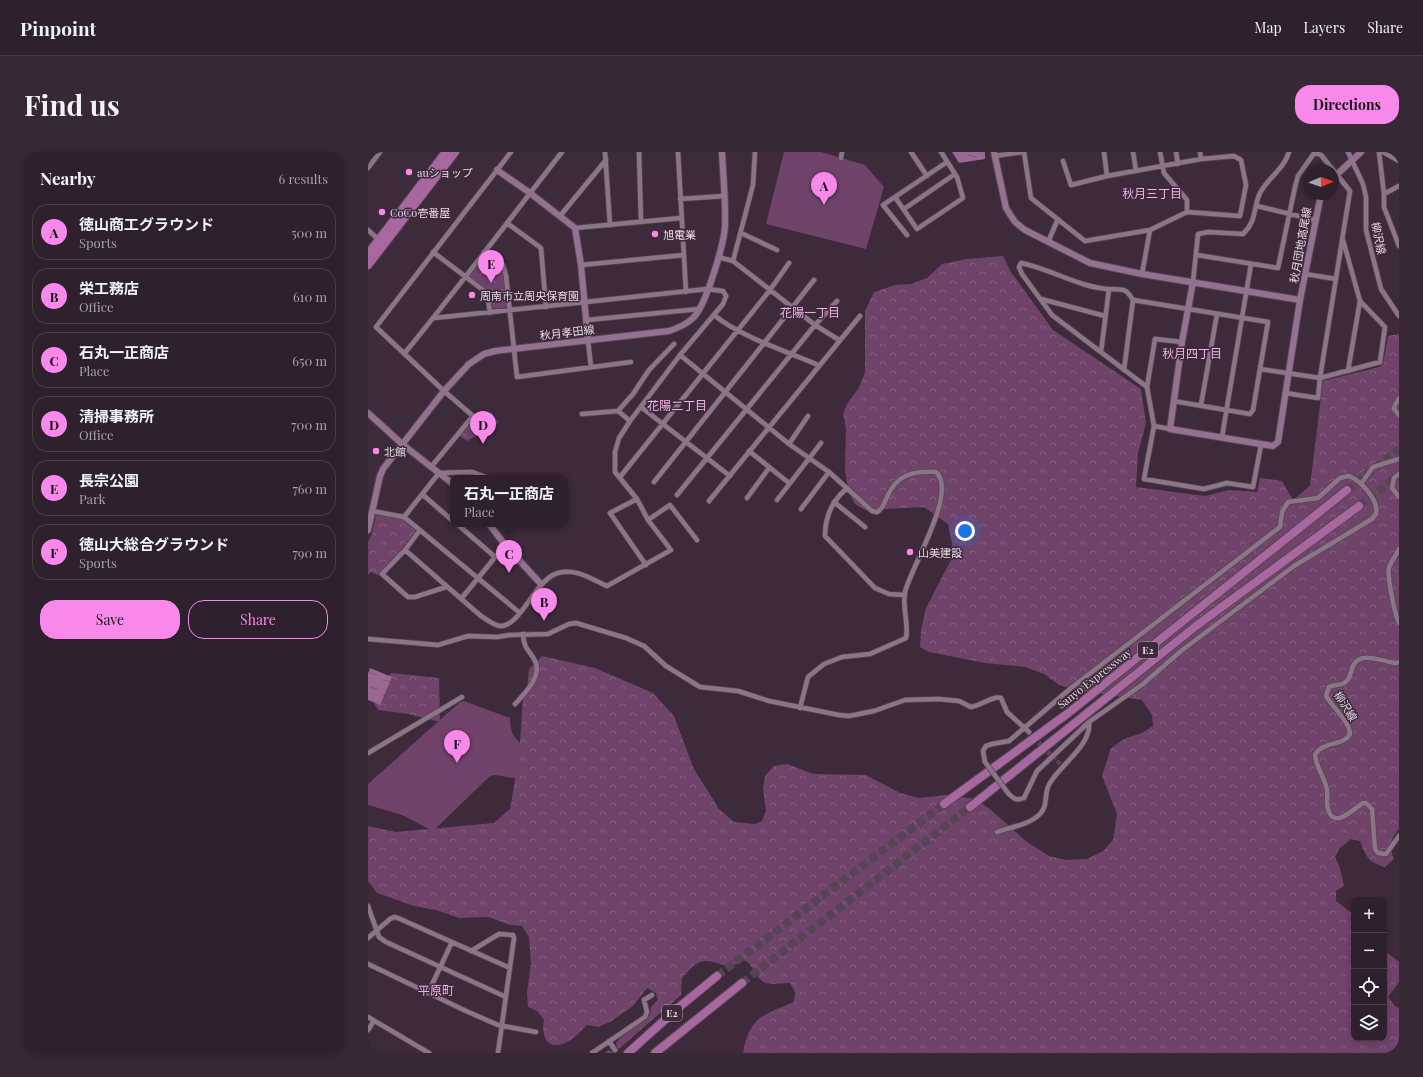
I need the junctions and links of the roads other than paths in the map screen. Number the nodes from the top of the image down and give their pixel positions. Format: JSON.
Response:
{"nodes":[{"id":1,"x":380,"y":152,"type":"edge"},
{"id":2,"x":455,"y":152,"type":"edge"},
{"id":3,"x":511,"y":152,"type":"edge"},
{"id":4,"x":562,"y":152,"type":"edge"},
{"id":5,"x":605,"y":152,"type":"edge"},
{"id":6,"x":639,"y":152,"type":"edge"},
{"id":7,"x":678,"y":152,"type":"edge"},
{"id":8,"x":722,"y":152,"type":"edge"},
{"id":9,"x":755,"y":152,"type":"edge"},
{"id":10,"x":842,"y":152,"type":"edge"},
{"id":11,"x":910,"y":152,"type":"edge"},
{"id":12,"x":941,"y":152,"type":"edge"},
{"id":13,"x":1023,"y":152,"type":"edge"},
{"id":14,"x":1104,"y":152,"type":"edge"},
{"id":15,"x":1133,"y":152,"type":"edge"},
{"id":16,"x":1160,"y":152,"type":"edge"},
{"id":17,"x":1176,"y":152,"type":"edge"},
{"id":18,"x":1200,"y":152,"type":"edge"},
{"id":19,"x":1289,"y":152,"type":"edge"},
{"id":20,"x":1314,"y":152,"type":"edge"},
{"id":21,"x":1348,"y":152,"type":"edge"},
{"id":22,"x":1361,"y":152,"type":"edge"},
{"id":23,"x":1379,"y":152,"type":"edge"},
{"id":24,"x":1383,"y":152,"type":"edge"},
{"id":25,"x":443,"y":153,"type":"edge"},
{"id":26,"x":995,"y":154,"type":"edge"},
{"id":27,"x":841,"y":158,"type":"dead end"},
{"id":28,"x":1201,"y":159,"type":"junction"},
{"id":29,"x":606,"y":160,"type":"junction"},
{"id":30,"x":1063,"y":160,"type":"dead end"},
{"id":31,"x":1352,"y":161,"type":"junction"},
{"id":32,"x":1399,"y":161,"type":"edge"},
{"id":33,"x":947,"y":162,"type":"junction"},
{"id":34,"x":1178,"y":164,"type":"junction"},
{"id":35,"x":1327,"y":164,"type":"edge"},
{"id":36,"x":1164,"y":167,"type":"junction"},
{"id":37,"x":368,"y":168,"type":"edge"},
{"id":38,"x":497,"y":170,"type":"junction"},
{"id":39,"x":1136,"y":171,"type":"junction"},
{"id":40,"x":1339,"y":172,"type":"edge"},
{"id":41,"x":955,"y":174,"type":"junction"},
{"id":42,"x":927,"y":176,"type":"junction"},
{"id":43,"x":1107,"y":176,"type":"junction"},
{"id":44,"x":1339,"y":180,"type":"edge"},
{"id":45,"x":1399,"y":186,"type":"edge"},
{"id":46,"x":530,"y":193,"type":"junction"},
{"id":47,"x":1384,"y":194,"type":"junction"},
{"id":48,"x":724,"y":196,"type":"junction"},
{"id":49,"x":896,"y":197,"type":"junction"},
{"id":50,"x":680,"y":199,"type":"junction"},
{"id":51,"x":1320,"y":200,"type":"edge"},
{"id":52,"x":1257,"y":206,"type":"junction"},
{"id":53,"x":904,"y":209,"type":"junction"},
{"id":54,"x":1187,"y":212,"type":"junction"},
{"id":55,"x":1288,"y":213,"type":"junction"},
{"id":56,"x":560,"y":216,"type":"junction"},
{"id":57,"x":681,"y":218,"type":"junction"},
{"id":58,"x":1058,"y":219,"type":"junction"},
{"id":59,"x":1315,"y":220,"type":"junction"},
{"id":60,"x":641,"y":221,"type":"junction"},
{"id":61,"x":507,"y":223,"type":"junction"},
{"id":62,"x":610,"y":225,"type":"junction"},
{"id":63,"x":575,"y":228,"type":"junction"},
{"id":64,"x":368,"y":230,"type":"edge"},
{"id":65,"x":1150,"y":230,"type":"junction"},
{"id":66,"x":741,"y":233,"type":"junction"},
{"id":67,"x":907,"y":235,"type":"dead end"},
{"id":68,"x":1342,"y":238,"type":"junction"},
{"id":69,"x":379,"y":240,"type":"junction"},
{"id":70,"x":1048,"y":242,"type":"junction"},
{"id":71,"x":1399,"y":246,"type":"edge"},
{"id":72,"x":777,"y":250,"type":"dead end"},
{"id":73,"x":433,"y":252,"type":"junction"},
{"id":74,"x":484,"y":252,"type":"junction"},
{"id":75,"x":368,"y":254,"type":"edge"},
{"id":76,"x":684,"y":255,"type":"junction"},
{"id":77,"x":1196,"y":255,"type":"junction"},
{"id":78,"x":718,"y":257,"type":"junction"},
{"id":79,"x":733,"y":261,"type":"junction"},
{"id":80,"x":789,"y":263,"type":"dead end"},
{"id":81,"x":1251,"y":264,"type":"junction"},
{"id":82,"x":368,"y":265,"type":"edge"},
{"id":83,"x":581,"y":265,"type":"junction"},
{"id":84,"x":1142,"y":274,"type":"junction"},
{"id":85,"x":1306,"y":274,"type":"junction"},
{"id":86,"x":465,"y":275,"type":"junction"},
{"id":87,"x":1336,"y":279,"type":"junction"},
{"id":88,"x":814,"y":280,"type":"dead end"},
{"id":89,"x":1193,"y":282,"type":"junction"},
{"id":90,"x":707,"y":289,"type":"junction"},
{"id":91,"x":1108,"y":289,"type":"junction"},
{"id":92,"x":770,"y":290,"type":"junction"},
{"id":93,"x":1247,"y":290,"type":"junction"},
{"id":94,"x":686,"y":292,"type":"junction"},
{"id":95,"x":1040,"y":299,"type":"junction"},
{"id":96,"x":1133,"y":300,"type":"junction"},
{"id":97,"x":1300,"y":300,"type":"junction"},
{"id":98,"x":1360,"y":301,"type":"junction"},
{"id":99,"x":837,"y":302,"type":"dead end"},
{"id":100,"x":584,"y":303,"type":"junction"},
{"id":101,"x":793,"y":306,"type":"junction"},
{"id":102,"x":546,"y":307,"type":"junction"},
{"id":103,"x":699,"y":309,"type":"junction"},
{"id":104,"x":1189,"y":309,"type":"junction"},
{"id":105,"x":510,"y":310,"type":"junction"},
{"id":106,"x":490,"y":313,"type":"junction"},
{"id":107,"x":1216,"y":314,"type":"junction"},
{"id":108,"x":714,"y":315,"type":"junction"},
{"id":109,"x":860,"y":316,"type":"dead end"},
{"id":110,"x":1105,"y":316,"type":"junction"},
{"id":111,"x":1399,"y":316,"type":"edge"},
{"id":112,"x":434,"y":318,"type":"junction"},
{"id":113,"x":1243,"y":318,"type":"junction"},
{"id":114,"x":587,"y":320,"type":"junction"},
{"id":115,"x":815,"y":324,"type":"junction"},
{"id":116,"x":738,"y":330,"type":"junction"},
{"id":117,"x":588,"y":340,"type":"junction"},
{"id":118,"x":839,"y":340,"type":"junction"},
{"id":119,"x":765,"y":342,"type":"junction"},
{"id":120,"x":1182,"y":342,"type":"junction"},
{"id":121,"x":674,"y":344,"type":"dead end"},
{"id":122,"x":513,"y":348,"type":"junction"},
{"id":123,"x":1101,"y":352,"type":"junction"},
{"id":124,"x":404,"y":354,"type":"junction"},
{"id":125,"x":791,"y":354,"type":"junction"},
{"id":126,"x":680,"y":355,"type":"junction"},
{"id":127,"x":631,"y":362,"type":"dead end"},
{"id":128,"x":818,"y":365,"type":"junction"},
{"id":129,"x":591,"y":367,"type":"junction"},
{"id":130,"x":1260,"y":369,"type":"junction"},
{"id":131,"x":1124,"y":370,"type":"junction"},
{"id":132,"x":1348,"y":371,"type":"junction"},
{"id":133,"x":703,"y":374,"type":"junction"},
{"id":134,"x":1288,"y":374,"type":"junction"},
{"id":135,"x":1320,"y":378,"type":"junction"},
{"id":136,"x":1147,"y":387,"type":"junction"},
{"id":137,"x":444,"y":392,"type":"junction"},
{"id":138,"x":725,"y":392,"type":"junction"},
{"id":139,"x":1286,"y":393,"type":"junction"},
{"id":140,"x":1399,"y":398,"type":"edge"},
{"id":141,"x":1174,"y":400,"type":"junction"},
{"id":142,"x":1201,"y":405,"type":"junction"},
{"id":143,"x":641,"y":407,"type":"junction"},
{"id":144,"x":748,"y":409,"type":"junction"},
{"id":145,"x":1226,"y":410,"type":"junction"},
{"id":146,"x":618,"y":411,"type":"junction"},
{"id":147,"x":368,"y":413,"type":"edge"},
{"id":148,"x":582,"y":414,"type":"dead end"},
{"id":149,"x":1399,"y":415,"type":"edge"},
{"id":150,"x":808,"y":416,"type":"dead end"},
{"id":151,"x":630,"y":421,"type":"junction"},
{"id":152,"x":663,"y":425,"type":"junction"},
{"id":153,"x":1154,"y":426,"type":"junction"},
{"id":154,"x":769,"y":427,"type":"junction"},
{"id":155,"x":1170,"y":429,"type":"junction"},
{"id":156,"x":1222,"y":438,"type":"junction"},
{"id":157,"x":685,"y":441,"type":"junction"},
{"id":158,"x":821,"y":443,"type":"dead end"},
{"id":159,"x":402,"y":444,"type":"junction"},
{"id":160,"x":789,"y":444,"type":"junction"},
{"id":161,"x":1261,"y":445,"type":"junction"},
{"id":162,"x":749,"y":451,"type":"junction"},
{"id":163,"x":808,"y":458,"type":"junction"},
{"id":164,"x":707,"y":459,"type":"junction"},
{"id":165,"x":1399,"y":459,"type":"edge"},
{"id":166,"x":431,"y":467,"type":"junction"},
{"id":167,"x":769,"y":468,"type":"junction"},
{"id":168,"x":829,"y":472,"type":"junction"},
{"id":169,"x":439,"y":473,"type":"junction"},
{"id":170,"x":1399,"y":474,"type":"edge"},
{"id":171,"x":480,"y":475,"type":"edge"},
{"id":172,"x":730,"y":476,"type":"junction"},
{"id":173,"x":620,"y":477,"type":"junction"},
{"id":174,"x":450,"y":482,"type":"edge"},
{"id":175,"x":654,"y":482,"type":"dead end"},
{"id":176,"x":790,"y":484,"type":"junction"},
{"id":177,"x":1362,"y":484,"type":"junction"},
{"id":178,"x":846,"y":489,"type":"junction"},
{"id":179,"x":1347,"y":490,"type":"tunnel mouth"},
{"id":180,"x":423,"y":495,"type":"junction"},
{"id":181,"x":678,"y":495,"type":"dead end"},
{"id":182,"x":1399,"y":497,"type":"edge"},
{"id":183,"x":747,"y":498,"type":"dead end"},
{"id":184,"x":637,"y":499,"type":"junction"},
{"id":185,"x":777,"y":500,"type":"dead end"},
{"id":186,"x":709,"y":501,"type":"dead end"},
{"id":187,"x":834,"y":502,"type":"junction"},
{"id":188,"x":1359,"y":506,"type":"tunnel mouth"},
{"id":189,"x":801,"y":509,"type":"dead end"},
{"id":190,"x":372,"y":511,"type":"junction"},
{"id":191,"x":404,"y":517,"type":"junction"},
{"id":192,"x":450,"y":518,"type":"edge"},
{"id":193,"x":648,"y":520,"type":"junction"},
{"id":194,"x":460,"y":527,"type":"edge"},
{"id":195,"x":491,"y":527,"type":"edge"},
{"id":196,"x":865,"y":527,"type":"dead end"},
{"id":197,"x":368,"y":530,"type":"edge"},
{"id":198,"x":420,"y":530,"type":"junction"},
{"id":199,"x":697,"y":540,"type":"dead end"},
{"id":200,"x":505,"y":544,"type":"junction"},
{"id":201,"x":1399,"y":549,"type":"edge"},
{"id":202,"x":405,"y":550,"type":"junction"},
{"id":203,"x":494,"y":556,"type":"junction"},
{"id":204,"x":646,"y":565,"type":"junction"},
{"id":205,"x":477,"y":578,"type":"junction"},
{"id":206,"x":541,"y":584,"type":"junction"},
{"id":207,"x":446,"y":586,"type":"junction"},
{"id":208,"x":905,"y":595,"type":"junction"},
{"id":209,"x":461,"y":599,"type":"junction"},
{"id":210,"x":520,"y":613,"type":"junction"},
{"id":211,"x":1399,"y":623,"type":"edge"},
{"id":212,"x":523,"y":634,"type":"junction"},
{"id":213,"x":368,"y":639,"type":"edge"},
{"id":214,"x":1399,"y":662,"type":"edge"},
{"id":215,"x":462,"y":697,"type":"dead end"},
{"id":216,"x":515,"y":704,"type":"dead end"},
{"id":217,"x":800,"y":708,"type":"junction"},
{"id":218,"x":1090,"y":722,"type":"junction"},
{"id":219,"x":1024,"y":729,"type":"junction"},
{"id":220,"x":1029,"y":732,"type":"dead end"},
{"id":221,"x":368,"y":753,"type":"edge"},
{"id":222,"x":944,"y":804,"type":"tunnel mouth"},
{"id":223,"x":970,"y":807,"type":"tunnel mouth"},
{"id":224,"x":997,"y":832,"type":"dead end"},
{"id":225,"x":1399,"y":836,"type":"edge"},
{"id":226,"x":368,"y":906,"type":"edge"},
{"id":227,"x":376,"y":932,"type":"junction"},
{"id":228,"x":368,"y":938,"type":"edge"},
{"id":229,"x":452,"y":942,"type":"junction"},
{"id":230,"x":471,"y":951,"type":"junction"},
{"id":231,"x":368,"y":964,"type":"edge"},
{"id":232,"x":440,"y":968,"type":"junction"},
{"id":233,"x":510,"y":968,"type":"junction"},
{"id":234,"x":716,"y":976,"type":"tunnel mouth"},
{"id":235,"x":742,"y":983,"type":"tunnel mouth"},
{"id":236,"x":428,"y":993,"type":"junction"},
{"id":237,"x":652,"y":995,"type":"dead end"},
{"id":238,"x":506,"y":997,"type":"junction"},
{"id":239,"x":368,"y":1017,"type":"edge"},
{"id":240,"x":374,"y":1020,"type":"junction"},
{"id":241,"x":502,"y":1026,"type":"junction"},
{"id":242,"x":368,"y":1030,"type":"edge"},
{"id":243,"x":536,"y":1032,"type":"dead end"},
{"id":244,"x":609,"y":1041,"type":"junction"},
{"id":245,"x":615,"y":1050,"type":"dead end"},
{"id":246,"x":429,"y":1053,"type":"edge"},
{"id":247,"x":498,"y":1053,"type":"edge"},
{"id":248,"x":592,"y":1053,"type":"edge"},
{"id":249,"x":628,"y":1053,"type":"edge"},
{"id":250,"x":655,"y":1053,"type":"edge"}],
"edges":[{"from":1,"to":37,"type":"street"},
{"from":2,"to":82,"type":"highway"},
{"from":3,"to":38,"type":"street"},
{"from":4,"to":46,"type":"street"},
{"from":5,"to":29,"type":"street"},
{"from":6,"to":60,"type":"street"},
{"from":7,"to":50,"type":"street"},
{"from":8,"to":48,"type":"street","name":"秋月孝田線"},
{"from":9,"to":66,"type":"street"},
{"from":10,"to":27,"type":"street"},
{"from":11,"to":42,"type":"street"},
{"from":12,"to":33,"type":"street"},
{"from":13,"to":26,"type":"street"},
{"from":13,"to":58,"type":"street"},
{"from":14,"to":43,"type":"street"},
{"from":15,"to":39,"type":"street"},
{"from":16,"to":36,"type":"street"},
{"from":17,"to":34,"type":"street"},
{"from":18,"to":28,"type":"street"},
{"from":19,"to":52,"type":"street"},
{"from":20,"to":35,"type":"street"},
{"from":20,"to":55,"type":"street"},
{"from":21,"to":31,"type":"street","name":"柳沢線"},
{"from":22,"to":31,"type":"street"},
{"from":23,"to":47,"type":"street"},
{"from":24,"to":32,"type":"street"},
{"from":25,"to":69,"type":"highway"},
{"from":26,"to":70,"type":"street"},
{"from":28,"to":34,"type":"street"},
{"from":28,"to":54,"type":"street"},
{"from":29,"to":56,"type":"street"},
{"from":29,"to":62,"type":"street"},
{"from":30,"to":43,"type":"street"},
{"from":31,"to":40,"type":"street"},
{"from":31,"to":111,"type":"street","name":"柳沢線"},
{"from":33,"to":41,"type":"street"},
{"from":33,"to":42,"type":"street"},
{"from":34,"to":36,"type":"street"},
{"from":36,"to":39,"type":"street"},
{"from":36,"to":54,"type":"street"},
{"from":38,"to":46,"type":"street"},
{"from":38,"to":73,"type":"street"},
{"from":39,"to":43,"type":"street"},
{"from":41,"to":53,"type":"street"},
{"from":41,"to":53,"type":"street"},
{"from":42,"to":49,"type":"street"},
{"from":44,"to":68,"type":"street"},
{"from":45,"to":47,"type":"street"},
{"from":46,"to":56,"type":"street"},
{"from":46,"to":61,"type":"street"},
{"from":47,"to":71,"type":"street"},
{"from":48,"to":50,"type":"street"},
{"from":48,"to":78,"type":"street","name":"秋月孝田線"},
{"from":49,"to":53,"type":"street"},
{"from":49,"to":67,"type":"street"},
{"from":50,"to":57,"type":"street"},
{"from":51,"to":59,"type":"street","name":"秋月団地高尾線"},
{"from":52,"to":55,"type":"street"},
{"from":52,"to":77,"type":"street"},
{"from":54,"to":65,"type":"street"},
{"from":55,"to":59,"type":"street"},
{"from":55,"to":81,"type":"street"},
{"from":56,"to":63,"type":"street"},
{"from":57,"to":60,"type":"street"},
{"from":57,"to":76,"type":"street"},
{"from":58,"to":65,"type":"street"},
{"from":58,"to":70,"type":"street"},
{"from":59,"to":85,"type":"street","name":"秋月団地高尾線"},
{"from":60,"to":62,"type":"street"},
{"from":61,"to":74,"type":"street"},
{"from":61,"to":102,"type":"street"},
{"from":62,"to":63,"type":"street"},
{"from":63,"to":83,"type":"street"},
{"from":64,"to":69,"type":"street"},
{"from":65,"to":84,"type":"street"},
{"from":66,"to":72,"type":"street"},
{"from":66,"to":79,"type":"street"},
{"from":68,"to":87,"type":"street"},
{"from":68,"to":98,"type":"street"},
{"from":69,"to":75,"type":"highway"},
{"from":70,"to":84,"type":"street"},
{"from":73,"to":86,"type":"street"},
{"from":73,"to":124,"type":"street"},
{"from":74,"to":86,"type":"street"},
{"from":74,"to":105,"type":"street"},
{"from":76,"to":83,"type":"street"},
{"from":76,"to":94,"type":"street"},
{"from":77,"to":81,"type":"street"},
{"from":77,"to":89,"type":"street"},
{"from":78,"to":79,"type":"street"},
{"from":78,"to":90,"type":"street","name":"秋月孝田線"},
{"from":79,"to":92,"type":"street"},
{"from":80,"to":92,"type":"street"},
{"from":81,"to":93,"type":"street"},
{"from":83,"to":100,"type":"street"},
{"from":84,"to":89,"type":"street"},
{"from":85,"to":87,"type":"street"},
{"from":85,"to":97,"type":"street","name":"秋月団地高尾線"},
{"from":86,"to":106,"type":"street"},
{"from":86,"to":112,"type":"street"},
{"from":87,"to":135,"type":"street"},
{"from":88,"to":101,"type":"street"},
{"from":89,"to":93,"type":"street"},
{"from":89,"to":104,"type":"street"},
{"from":90,"to":94,"type":"street"},
{"from":90,"to":103,"type":"street","name":"秋月孝田線"},
{"from":90,"to":108,"type":"street"},
{"from":91,"to":95,"type":"street"},
{"from":91,"to":96,"type":"street"},
{"from":91,"to":110,"type":"street"},
{"from":92,"to":101,"type":"street"},
{"from":92,"to":116,"type":"street"},
{"from":93,"to":97,"type":"street"},
{"from":93,"to":113,"type":"street"},
{"from":94,"to":100,"type":"street"},
{"from":95,"to":110,"type":"street"},
{"from":95,"to":123,"type":"street"},
{"from":96,"to":104,"type":"street"},
{"from":96,"to":131,"type":"street"},
{"from":97,"to":134,"type":"street","name":"秋月団地高尾線"},
{"from":98,"to":132,"type":"street"},
{"from":98,"to":132,"type":"street"},
{"from":99,"to":115,"type":"street"},
{"from":100,"to":102,"type":"street"},
{"from":100,"to":114,"type":"street"},
{"from":101,"to":115,"type":"street"},
{"from":101,"to":119,"type":"street"},
{"from":102,"to":105,"type":"street"},
{"from":103,"to":114,"type":"street"},
{"from":103,"to":117,"type":"street","name":"秋月孝田線"},
{"from":104,"to":107,"type":"street"},
{"from":104,"to":120,"type":"street"},
{"from":105,"to":106,"type":"street"},
{"from":105,"to":122,"type":"street"},
{"from":106,"to":112,"type":"street"},
{"from":107,"to":113,"type":"street"},
{"from":107,"to":142,"type":"street"},
{"from":108,"to":116,"type":"street"},
{"from":108,"to":126,"type":"street"},
{"from":109,"to":118,"type":"street"},
{"from":110,"to":123,"type":"street"},
{"from":112,"to":124,"type":"street"},
{"from":113,"to":130,"type":"street"},
{"from":113,"to":145,"type":"street"},
{"from":114,"to":117,"type":"street"},
{"from":115,"to":118,"type":"street"},
{"from":115,"to":125,"type":"street"},
{"from":116,"to":119,"type":"street"},
{"from":116,"to":133,"type":"street"},
{"from":117,"to":122,"type":"street","name":"秋月孝田線"},
{"from":117,"to":129,"type":"street"},
{"from":118,"to":128,"type":"street"},
{"from":119,"to":125,"type":"street"},
{"from":119,"to":138,"type":"street"},
{"from":120,"to":136,"type":"street"},
{"from":120,"to":141,"type":"street"},
{"from":121,"to":146,"type":"street"},
{"from":122,"to":129,"type":"street"},
{"from":122,"to":137,"type":"street","name":"秋月孝田線"},
{"from":123,"to":131,"type":"street"},
{"from":124,"to":137,"type":"street"},
{"from":125,"to":128,"type":"street"},
{"from":125,"to":144,"type":"street"},
{"from":126,"to":133,"type":"street"},
{"from":126,"to":143,"type":"street"},
{"from":127,"to":129,"type":"street"},
{"from":128,"to":154,"type":"street"},
{"from":130,"to":134,"type":"street"},
{"from":130,"to":145,"type":"street"},
{"from":131,"to":136,"type":"street"},
{"from":132,"to":135,"type":"street"},
{"from":133,"to":138,"type":"street"},
{"from":133,"to":152,"type":"street"},
{"from":134,"to":135,"type":"street"},
{"from":134,"to":139,"type":"street","name":"秋月団地高尾線"},
{"from":135,"to":139,"type":"street"},
{"from":136,"to":153,"type":"street"},
{"from":137,"to":159,"type":"street","name":"秋月孝田線"},
{"from":137,"to":166,"type":"street"},
{"from":138,"to":144,"type":"street"},
{"from":138,"to":157,"type":"street"},
{"from":139,"to":161,"type":"street","name":"秋月団地高尾線"},
{"from":140,"to":149,"type":"street"},
{"from":141,"to":142,"type":"street"},
{"from":141,"to":155,"type":"street"},
{"from":142,"to":145,"type":"street"},
{"from":143,"to":151,"type":"street"},
{"from":143,"to":152,"type":"street"},
{"from":144,"to":154,"type":"street"},
{"from":144,"to":164,"type":"street"},
{"from":145,"to":156,"type":"street"},
{"from":146,"to":148,"type":"street"},
{"from":146,"to":151,"type":"street"},
{"from":147,"to":159,"type":"street"},
{"from":150,"to":160,"type":"street"},
{"from":151,"to":173,"type":"street"},
{"from":152,"to":157,"type":"street"},
{"from":152,"to":173,"type":"street"},
{"from":153,"to":155,"type":"street"},
{"from":153,"to":161,"type":"street"},
{"from":154,"to":160,"type":"street"},
{"from":154,"to":162,"type":"street"},
{"from":155,"to":156,"type":"street"},
{"from":156,"to":161,"type":"street"},
{"from":157,"to":164,"type":"street"},
{"from":157,"to":175,"type":"street"},
{"from":158,"to":163,"type":"street"},
{"from":159,"to":166,"type":"street"},
{"from":159,"to":190,"type":"street","name":"秋月孝田線"},
{"from":160,"to":163,"type":"street"},
{"from":162,"to":167,"type":"street"},
{"from":162,"to":172,"type":"street"},
{"from":163,"to":168,"type":"street"},
{"from":163,"to":176,"type":"street"},
{"from":164,"to":172,"type":"street"},
{"from":164,"to":181,"type":"street"},
{"from":165,"to":177,"type":"street"},
{"from":166,"to":169,"type":"street"},
{"from":167,"to":176,"type":"street"},
{"from":167,"to":183,"type":"street"},
{"from":168,"to":178,"type":"street"},
{"from":168,"to":189,"type":"street"},
{"from":169,"to":171,"type":"street"},
{"from":169,"to":174,"type":"street"},
{"from":169,"to":180,"type":"street"},
{"from":170,"to":182,"type":"street"},
{"from":172,"to":186,"type":"street"},
{"from":173,"to":184,"type":"street"},
{"from":176,"to":185,"type":"street"},
{"from":177,"to":218,"type":"street"},
{"from":177,"to":219,"type":"street"},
{"from":178,"to":187,"type":"street"},
{"from":178,"to":208,"type":"street"},
{"from":179,"to":222,"type":"highway","name":"Sanyo Expressway","number":"E2"},
{"from":180,"to":191,"type":"street"},
{"from":180,"to":192,"type":"street"},
{"from":184,"to":193,"type":"street"},
{"from":184,"to":204,"type":"street"},
{"from":187,"to":196,"type":"street"},
{"from":187,"to":208,"type":"street"},
{"from":188,"to":223,"type":"highway","name":"Sanyo Expressway","number":"E2"},
{"from":190,"to":191,"type":"street"},
{"from":190,"to":197,"type":"street","name":"秋月孝田線"},
{"from":191,"to":198,"type":"street"},
{"from":193,"to":199,"type":"street"},
{"from":193,"to":204,"type":"street"},
{"from":194,"to":203,"type":"street"},
{"from":195,"to":200,"type":"street"},
{"from":198,"to":202,"type":"street"},
{"from":198,"to":205,"type":"street"},
{"from":200,"to":203,"type":"street"},
{"from":200,"to":206,"type":"street"},
{"from":201,"to":211,"type":"street"},
{"from":202,"to":207,"type":"street"},
{"from":202,"to":207,"type":"street"},
{"from":203,"to":205,"type":"street"},
{"from":204,"to":206,"type":"street"},
{"from":205,"to":209,"type":"street"},
{"from":205,"to":210,"type":"street"},
{"from":206,"to":210,"type":"street"},
{"from":207,"to":209,"type":"street"},
{"from":208,"to":217,"type":"street"},
{"from":209,"to":210,"type":"street"},
{"from":212,"to":213,"type":"street"},
{"from":212,"to":216,"type":"street"},
{"from":212,"to":217,"type":"street"},
{"from":214,"to":225,"type":"street","name":"柳沢線"},
{"from":215,"to":221,"type":"street"},
{"from":217,"to":219,"type":"street"},
{"from":218,"to":219,"type":"street","bridge":true},
{"from":218,"to":224,"type":"street"},
{"from":219,"to":220,"type":"street"},
{"from":226,"to":227,"type":"street"},
{"from":227,"to":228,"type":"street"},
{"from":227,"to":229,"type":"street"},
{"from":227,"to":232,"type":"street"},
{"from":229,"to":230,"type":"street"},
{"from":229,"to":232,"type":"street"},
{"from":230,"to":233,"type":"street"},
{"from":230,"to":233,"type":"street"},
{"from":231,"to":236,"type":"street"},
{"from":232,"to":236,"type":"street"},
{"from":232,"to":238,"type":"street"},
{"from":233,"to":238,"type":"street"},
{"from":234,"to":249,"type":"highway","number":"E2"},
{"from":235,"to":250,"type":"highway","number":"E2"},
{"from":236,"to":241,"type":"street"},
{"from":237,"to":244,"type":"street"},
{"from":238,"to":241,"type":"street"},
{"from":239,"to":240,"type":"street"},
{"from":240,"to":242,"type":"street"},
{"from":240,"to":246,"type":"street"},
{"from":241,"to":243,"type":"street"},
{"from":241,"to":247,"type":"street"},
{"from":244,"to":245,"type":"street"},
{"from":244,"to":248,"type":"street"}]}
